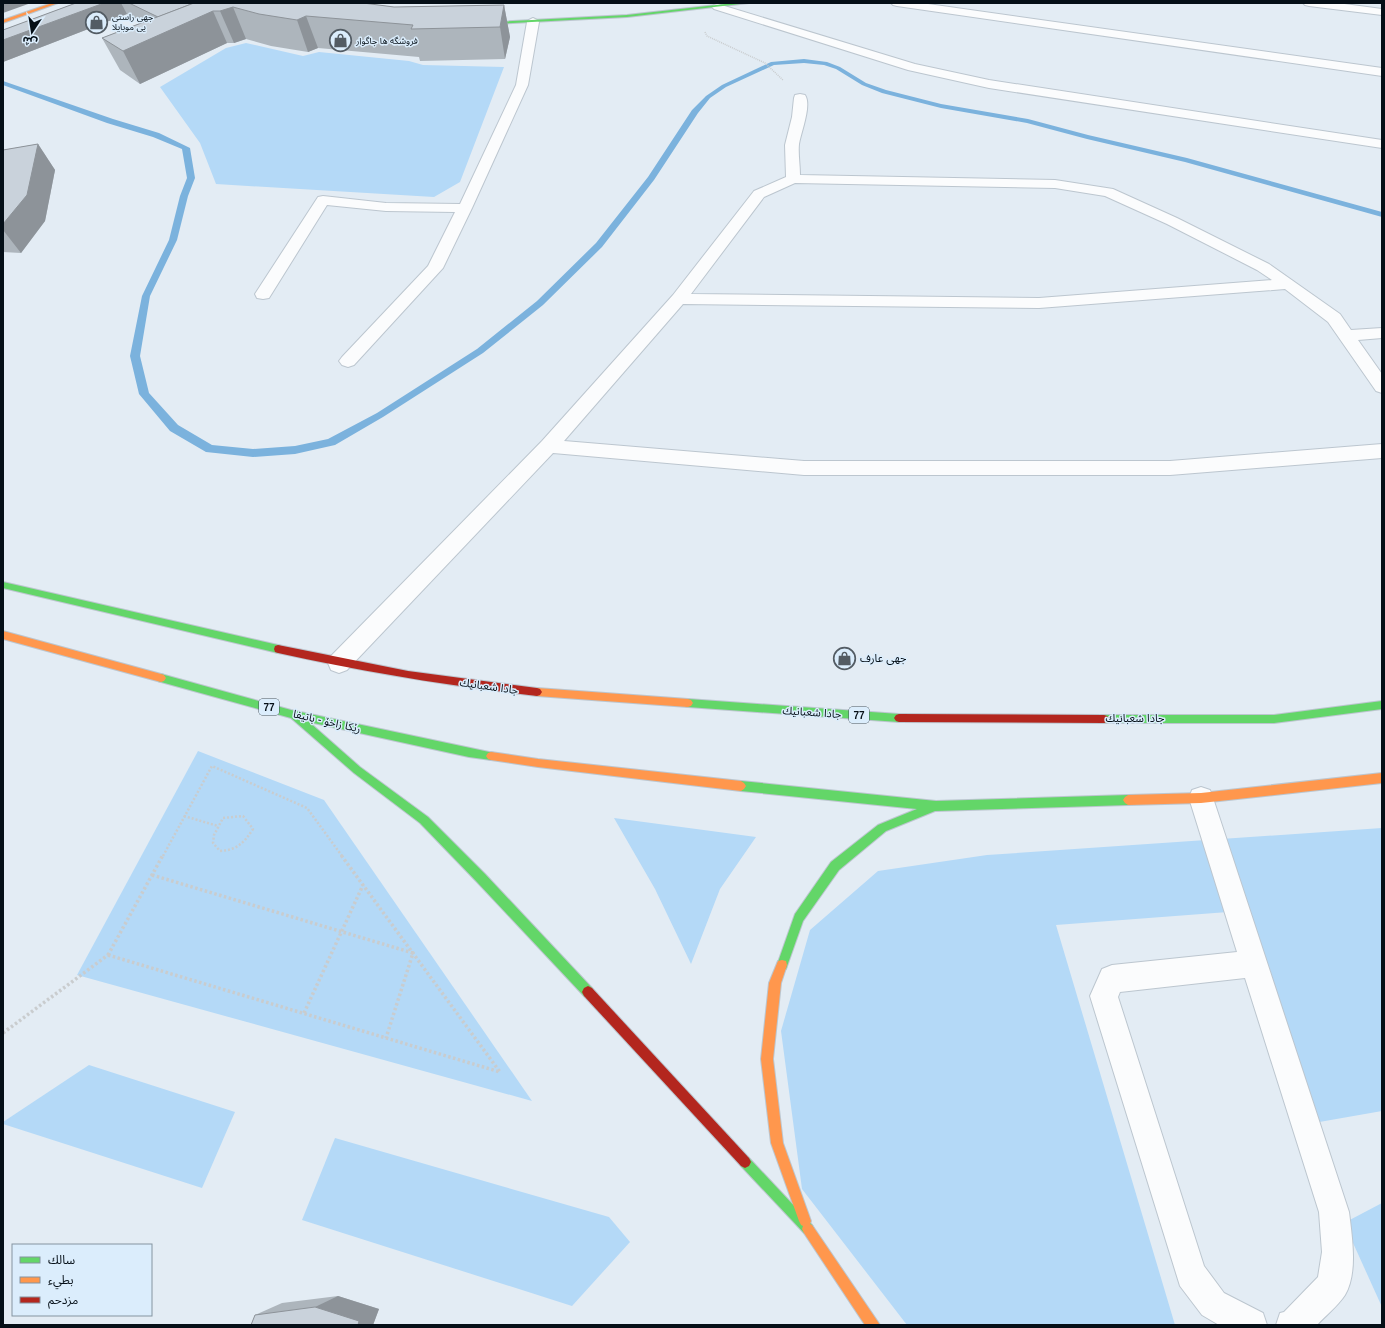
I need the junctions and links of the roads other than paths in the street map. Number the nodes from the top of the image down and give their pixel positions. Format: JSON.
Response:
{"nodes":[{"id":1,"x":56,"y":3,"type":"edge"},
{"id":2,"x":747,"y":3,"type":"edge"},
{"id":3,"x":897,"y":3,"type":"edge"},
{"id":4,"x":1309,"y":3,"type":"edge"},
{"id":5,"x":718,"y":7,"type":"junction"},
{"id":6,"x":1382,"y":12,"type":"edge"},
{"id":7,"x":3,"y":22,"type":"edge"},
{"id":8,"x":533,"y":22,"type":"junction"},
{"id":9,"x":470,"y":24,"type":"edge"},
{"id":10,"x":1382,"y":72,"type":"edge"},
{"id":11,"x":800,"y":98,"type":"dead end"},
{"id":12,"x":1382,"y":144,"type":"edge"},
{"id":13,"x":793,"y":179,"type":"junction"},
{"id":14,"x":465,"y":208,"type":"junction"},
{"id":15,"x":1288,"y":284,"type":"junction"},
{"id":16,"x":263,"y":294,"type":"dead end"},
{"id":17,"x":679,"y":299,"type":"junction"},
{"id":18,"x":1382,"y":333,"type":"edge"},
{"id":19,"x":1346,"y":336,"type":"junction"},
{"id":20,"x":348,"y":361,"type":"dead end"},
{"id":21,"x":1382,"y":387,"type":"edge"},
{"id":22,"x":549,"y":446,"type":"junction"},
{"id":23,"x":1382,"y":451,"type":"edge"},
{"id":24,"x":3,"y":585,"type":"edge"},
{"id":25,"x":3,"y":635,"type":"edge"},
{"id":26,"x":339,"y":663,"type":"junction"},
{"id":27,"x":1382,"y":705,"type":"edge"},
{"id":28,"x":291,"y":714,"type":"junction"},
{"id":29,"x":1382,"y":778,"type":"edge"},
{"id":30,"x":1201,"y":798,"type":"junction"},
{"id":31,"x":936,"y":806,"type":"junction"},
{"id":32,"x":1255,"y":964,"type":"junction"},
{"id":33,"x":808,"y":1229,"type":"junction"},
{"id":34,"x":873,"y":1325,"type":"edge"},
{"id":35,"x":1251,"y":1325,"type":"edge"},
{"id":36,"x":1292,"y":1325,"type":"edge"}],
"edges":[{"from":1,"to":7,"type":"main road"},
{"from":2,"to":5,"type":"main road"},
{"from":3,"to":10,"type":"street"},
{"from":4,"to":6,"type":"street"},
{"from":5,"to":8,"type":"main road"},
{"from":5,"to":12,"type":"street"},
{"from":8,"to":9,"type":"main road"},
{"from":8,"to":14,"type":"street"},
{"from":11,"to":13,"type":"street"},
{"from":13,"to":15,"type":"street"},
{"from":13,"to":17,"type":"street"},
{"from":14,"to":16,"type":"street"},
{"from":14,"to":20,"type":"street"},
{"from":15,"to":17,"type":"street"},
{"from":15,"to":19,"type":"street"},
{"from":17,"to":22,"type":"street"},
{"from":18,"to":19,"type":"street"},
{"from":19,"to":21,"type":"street"},
{"from":22,"to":23,"type":"street"},
{"from":22,"to":26,"type":"street"},
{"from":24,"to":26,"type":"main road","number":"77"},
{"from":25,"to":28,"type":"main road","name":"رێکا زاخۆ - باتیفا","number":"77"},
{"from":26,"to":27,"type":"main road","name":"جادا شعبانيك","number":"77"},
{"from":28,"to":31,"type":"main road","name":"رێکا زاخۆ - باتیفا","number":"77"},
{"from":28,"to":33,"type":"main road"},
{"from":29,"to":30,"type":"main road","number":"77"},
{"from":30,"to":31,"type":"main road","number":"77"},
{"from":30,"to":32,"type":"street"},
{"from":31,"to":33,"type":"main road"},
{"from":32,"to":35,"type":"street"},
{"from":32,"to":36,"type":"street"},
{"from":33,"to":34,"type":"main road"}]}
